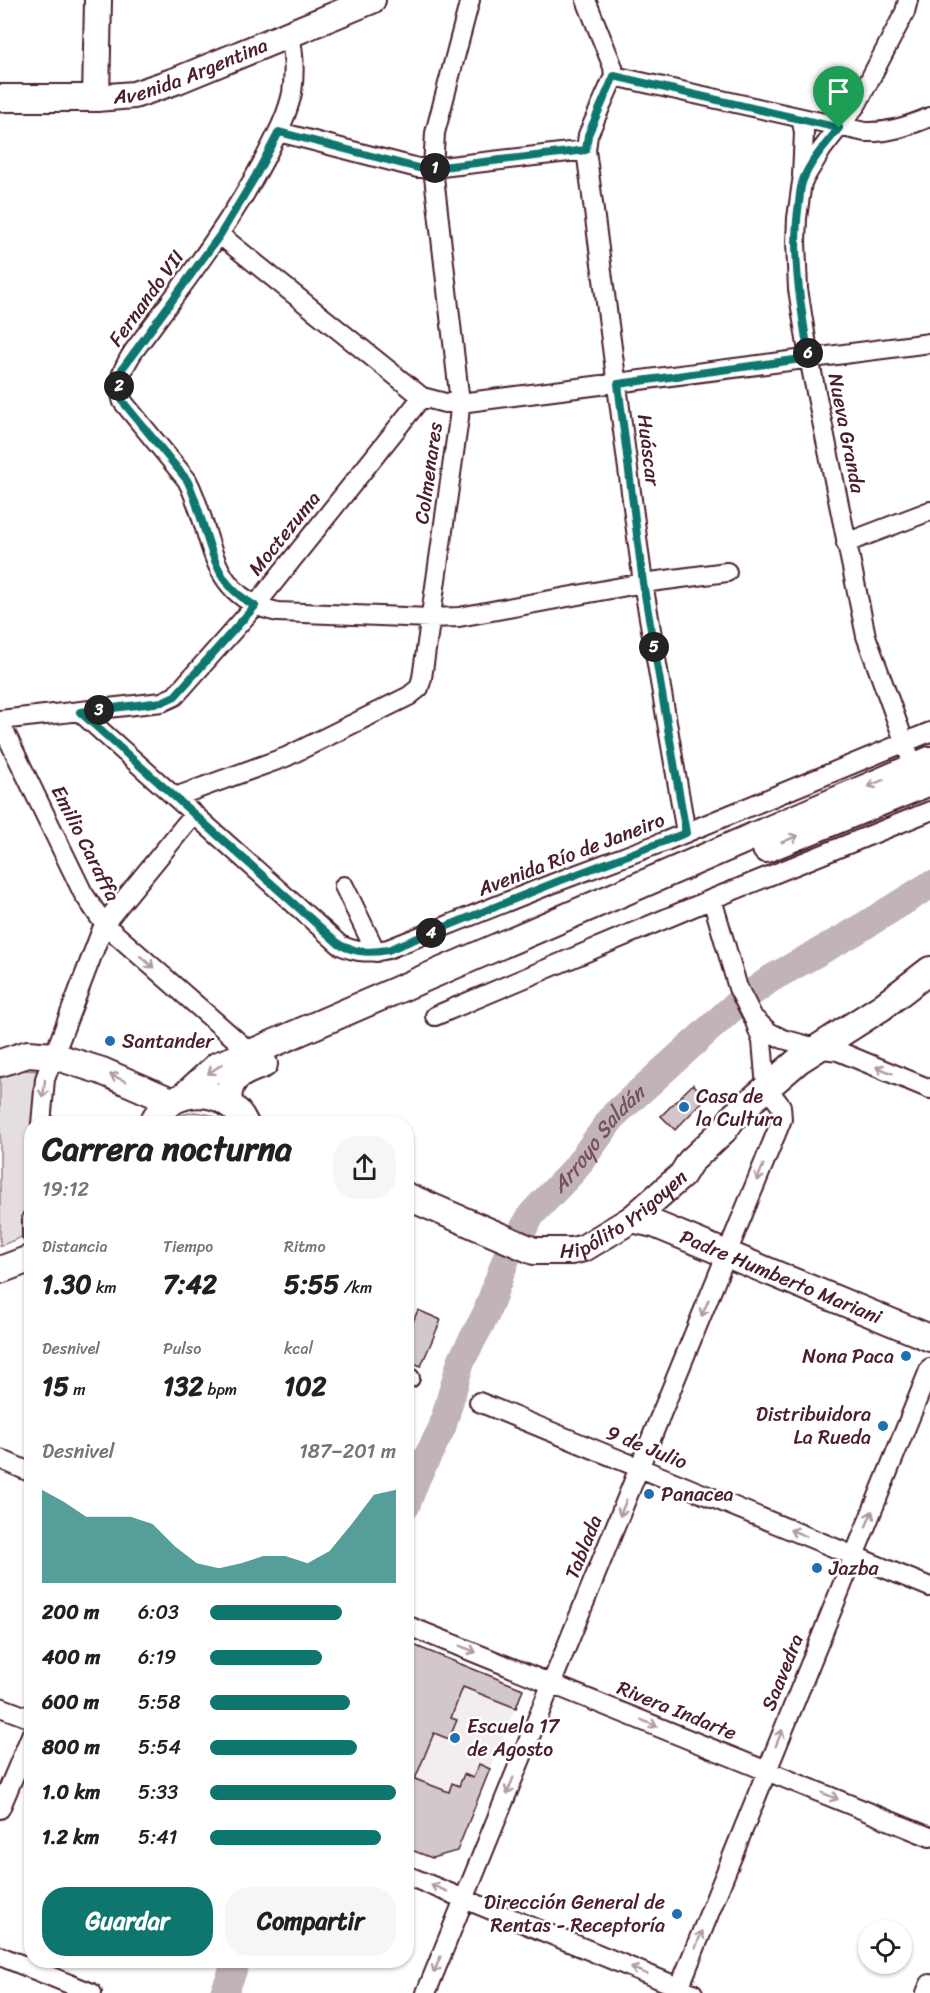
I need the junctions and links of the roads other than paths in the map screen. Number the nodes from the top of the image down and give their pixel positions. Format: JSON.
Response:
{"nodes":[{"id":1,"x":98,"y":0,"type":"edge"},
{"id":2,"x":470,"y":0,"type":"edge"},
{"id":3,"x":586,"y":0,"type":"edge"},
{"id":4,"x":908,"y":0,"type":"edge"},
{"id":5,"x":362,"y":2,"type":"edge"},
{"id":6,"x":290,"y":34,"type":"junction"},
{"id":7,"x":614,"y":76,"type":"junction"},
{"id":8,"x":0,"y":98,"type":"edge"},
{"id":9,"x":96,"y":99,"type":"junction"},
{"id":10,"x":930,"y":117,"type":"edge"},
{"id":11,"x":801,"y":118,"type":"junction"},
{"id":12,"x":839,"y":128,"type":"junction"},
{"id":13,"x":279,"y":132,"type":"junction"},
{"id":14,"x":586,"y":150,"type":"junction"},
{"id":15,"x":433,"y":168,"type":"junction"},
{"id":16,"x":802,"y":182,"type":"junction"},
{"id":17,"x":220,"y":235,"type":"junction"},
{"id":18,"x":930,"y":343,"type":"edge"},
{"id":19,"x":809,"y":358,"type":"junction"},
{"id":20,"x":618,"y":384,"type":"junction"},
{"id":21,"x":422,"y":397,"type":"junction"},
{"id":22,"x":460,"y":403,"type":"junction"},
{"id":23,"x":930,"y":511,"type":"edge"},
{"id":24,"x":846,"y":543,"type":"junction"},
{"id":25,"x":728,"y":572,"type":"dead end"},
{"id":26,"x":643,"y":583,"type":"junction"},
{"id":27,"x":255,"y":606,"type":"junction"},
{"id":28,"x":430,"y":618,"type":"junction"},
{"id":29,"x":80,"y":712,"type":"junction"},
{"id":30,"x":0,"y":721,"type":"edge"},
{"id":31,"x":930,"y":732,"type":"edge"},
{"id":32,"x":906,"y":742,"type":"junction"},
{"id":33,"x":923,"y":774,"type":"edge"},
{"id":34,"x":175,"y":798,"type":"junction"},
{"id":35,"x":930,"y":811,"type":"edge"},
{"id":36,"x":194,"y":814,"type":"junction"},
{"id":37,"x":686,"y":833,"type":"junction"},
{"id":38,"x":344,"y":886,"type":"dead end"},
{"id":39,"x":712,"y":899,"type":"junction"},
{"id":40,"x":104,"y":924,"type":"junction"},
{"id":41,"x":367,"y":952,"type":"junction"},
{"id":42,"x":930,"y":970,"type":"edge"},
{"id":43,"x":435,"y":1016,"type":"dead end"},
{"id":44,"x":754,"y":1019,"type":"junction"},
{"id":45,"x":251,"y":1053,"type":"junction"},
{"id":46,"x":54,"y":1056,"type":"junction"},
{"id":47,"x":821,"y":1057,"type":"junction"},
{"id":48,"x":0,"y":1063,"type":"edge"},
{"id":49,"x":930,"y":1089,"type":"edge"},
{"id":50,"x":178,"y":1098,"type":"junction"},
{"id":51,"x":775,"y":1100,"type":"junction"},
{"id":52,"x":42,"y":1116,"type":"edge"},
{"id":53,"x":157,"y":1116,"type":"edge"},
{"id":54,"x":241,"y":1116,"type":"edge"},
{"id":55,"x":242,"y":1116,"type":"edge"},
{"id":56,"x":690,"y":1162,"type":"junction"},
{"id":57,"x":414,"y":1199,"type":"edge"},
{"id":58,"x":632,"y":1219,"type":"junction"},
{"id":59,"x":541,"y":1251,"type":"junction"},
{"id":60,"x":727,"y":1254,"type":"junction"},
{"id":61,"x":24,"y":1261,"type":"edge"},
{"id":62,"x":0,"y":1270,"type":"edge"},
{"id":63,"x":930,"y":1338,"type":"edge"},
{"id":64,"x":930,"y":1368,"type":"edge"},
{"id":65,"x":480,"y":1402,"type":"dead end"},
{"id":66,"x":0,"y":1460,"type":"edge"},
{"id":67,"x":639,"y":1468,"type":"junction"},
{"id":68,"x":24,"y":1470,"type":"edge"},
{"id":69,"x":854,"y":1556,"type":"junction"},
{"id":70,"x":930,"y":1587,"type":"edge"},
{"id":71,"x":414,"y":1628,"type":"edge"},
{"id":72,"x":552,"y":1683,"type":"junction"},
{"id":73,"x":0,"y":1707,"type":"edge"},
{"id":74,"x":24,"y":1716,"type":"edge"},
{"id":75,"x":24,"y":1752,"type":"edge"},
{"id":76,"x":766,"y":1770,"type":"junction"},
{"id":77,"x":0,"y":1809,"type":"edge"},
{"id":78,"x":930,"y":1837,"type":"edge"},
{"id":79,"x":414,"y":1878,"type":"edge"},
{"id":80,"x":464,"y":1899,"type":"junction"},
{"id":81,"x":0,"y":1956,"type":"edge"},
{"id":82,"x":24,"y":1966,"type":"edge"},
{"id":83,"x":30,"y":1968,"type":"edge"},
{"id":84,"x":930,"y":1984,"type":"edge"},
{"id":85,"x":683,"y":1991,"type":"edge"},
{"id":86,"x":92,"y":1993,"type":"edge"},
{"id":87,"x":426,"y":1993,"type":"edge"},
{"id":88,"x":926,"y":1993,"type":"edge"}],
"edges":[{"from":1,"to":9,"type":"main road"},
{"from":2,"to":15,"type":"street","name":"Colmenares"},
{"from":3,"to":7,"type":"street"},
{"from":4,"to":12,"type":"street","name":"Nueva Granda"},
{"from":5,"to":6,"type":"main road","name":"Avenida Argentina"},
{"from":6,"to":9,"type":"main road","name":"Avenida Argentina"},
{"from":6,"to":13,"type":"street","name":"Fernando VII"},
{"from":7,"to":11,"type":"street"},
{"from":7,"to":14,"type":"street","name":"Huáscar"},
{"from":8,"to":9,"type":"main road","name":"Avenida Argentina"},
{"from":10,"to":12,"type":"street"},
{"from":11,"to":12,"type":"street"},
{"from":11,"to":16,"type":"street"},
{"from":12,"to":16,"type":"street","name":"Nueva Granda"},
{"from":13,"to":15,"type":"street"},
{"from":13,"to":17,"type":"street","name":"Fernando VII"},
{"from":14,"to":15,"type":"street"},
{"from":14,"to":20,"type":"street","name":"Huáscar"},
{"from":15,"to":22,"type":"street","name":"Colmenares"},
{"from":16,"to":19,"type":"street","name":"Nueva Granda"},
{"from":17,"to":21,"type":"street"},
{"from":17,"to":27,"type":"street","name":"Fernando VII"},
{"from":18,"to":19,"type":"street"},
{"from":19,"to":20,"type":"street"},
{"from":19,"to":24,"type":"street","name":"Nueva Granda"},
{"from":20,"to":22,"type":"street"},
{"from":20,"to":26,"type":"street","name":"Huáscar"},
{"from":21,"to":22,"type":"street"},
{"from":21,"to":27,"type":"street","name":"Moctezuma"},
{"from":22,"to":28,"type":"street","name":"Colmenares"},
{"from":23,"to":24,"type":"street"},
{"from":24,"to":32,"type":"street","name":"Nueva Granda"},
{"from":25,"to":26,"type":"street","name":"Fernando VII"},
{"from":26,"to":28,"type":"street","name":"Fernando VII"},
{"from":26,"to":37,"type":"street","name":"Huáscar"},
{"from":27,"to":28,"type":"street","name":"Fernando VII"},
{"from":27,"to":29,"type":"street","name":"Moctezuma"},
{"from":28,"to":34,"type":"street","name":"Colmenares"},
{"from":29,"to":30,"type":"street","name":"Moctezuma"},
{"from":29,"to":34,"type":"street"},
{"from":30,"to":40,"type":"street","name":"Emilio Caraffa"},
{"from":31,"to":32,"type":"street","name":"Avenida Río de Janeiro"},
{"from":32,"to":33,"type":"street","name":"Nueva Granda"},
{"from":32,"to":37,"type":"street","name":"Avenida Río de Janeiro"},
{"from":33,"to":45,"type":"main road","one_way":true},
{"from":55,"to":33,"type":"main road","one_way":true},
{"from":34,"to":36,"type":"street"},
{"from":35,"to":39,"type":"street"},
{"from":36,"to":40,"type":"street"},
{"from":36,"to":41,"type":"street"},
{"from":37,"to":41,"type":"street","name":"Avenida Río de Janeiro"},
{"from":38,"to":41,"type":"street"},
{"from":39,"to":43,"type":"street"},
{"from":39,"to":44,"type":"street"},
{"from":40,"to":45,"type":"street","one_way":true},
{"from":40,"to":46,"type":"street","name":"Emilio Caraffa"},
{"from":42,"to":47,"type":"main road","name":"Hipólito Yrigoyen"},
{"from":44,"to":47,"type":"street"},
{"from":44,"to":51,"type":"street"},
{"from":45,"to":50,"type":"main road","one_way":true},
{"from":46,"to":48,"type":"main road"},
{"from":50,"to":46,"type":"main road","one_way":true},
{"from":46,"to":52,"type":"street","name":"Emilio Caraffa","one_way":true},
{"from":49,"to":47,"type":"street","one_way":true},
{"from":47,"to":51,"type":"main road","name":"Hipólito Yrigoyen"},
{"from":50,"to":53,"type":"main road"},
{"from":50,"to":54,"type":"main road"},
{"from":51,"to":56,"type":"main road","name":"Hipólito Yrigoyen"},
{"from":51,"to":60,"type":"street","name":"Tablada","one_way":true},
{"from":56,"to":58,"type":"main road","name":"Hipólito Yrigoyen"},
{"from":56,"to":59,"type":"main road","name":"Hipólito Yrigoyen"},
{"from":57,"to":59,"type":"main road"},
{"from":58,"to":59,"type":"main road","name":"Hipólito Yrigoyen"},
{"from":58,"to":60,"type":"main road","name":"Padre Humberto Mariani"},
{"from":60,"to":63,"type":"main road","name":"Padre Humberto Mariani"},
{"from":60,"to":67,"type":"street","name":"Tablada","one_way":true},
{"from":61,"to":62,"type":"main road"},
{"from":69,"to":64,"type":"street","name":"Saavedra","one_way":true},
{"from":65,"to":67,"type":"street","name":"9 de Julio"},
{"from":66,"to":68,"type":"street"},
{"from":69,"to":67,"type":"street","name":"9 de Julio","one_way":true},
{"from":67,"to":72,"type":"street","name":"Tablada","one_way":true},
{"from":69,"to":70,"type":"street","name":"9 de Julio"},
{"from":76,"to":69,"type":"street","name":"Saavedra","one_way":true},
{"from":71,"to":72,"type":"street","name":"Rivera Indarte","one_way":true},
{"from":72,"to":76,"type":"street","name":"Rivera Indarte","one_way":true},
{"from":72,"to":80,"type":"street","name":"Tablada","one_way":true},
{"from":73,"to":74,"type":"street"},
{"from":75,"to":77,"type":"street"},
{"from":76,"to":78,"type":"street","name":"Rivera Indarte","one_way":true},
{"from":85,"to":76,"type":"street","name":"Saavedra","one_way":true},
{"from":80,"to":79,"type":"street","one_way":true},
{"from":85,"to":80,"type":"street","one_way":true},
{"from":80,"to":87,"type":"street","name":"Tablada","one_way":true},
{"from":81,"to":82,"type":"street"},
{"from":83,"to":86,"type":"street"},
{"from":84,"to":88,"type":"street"}]}
